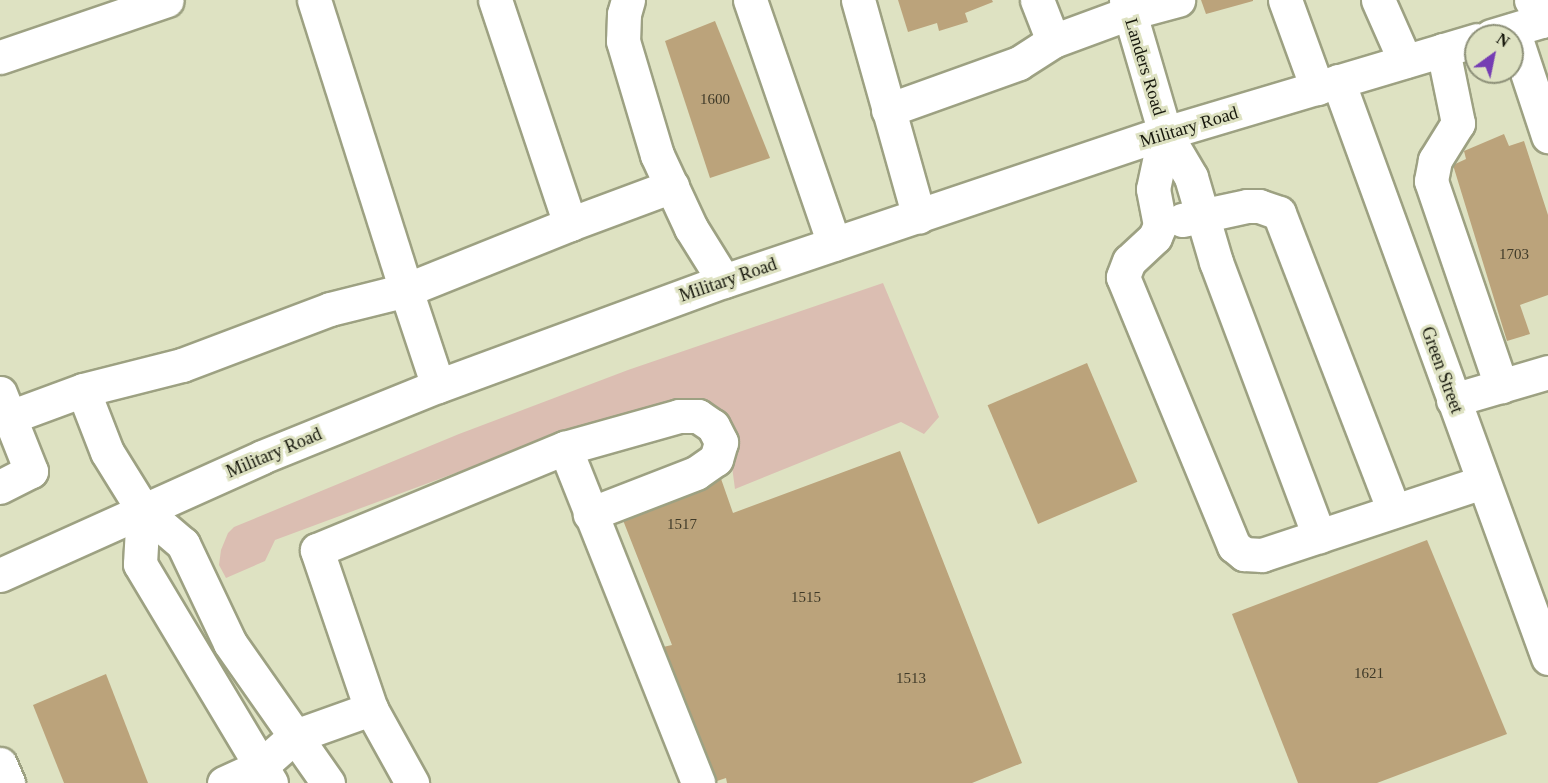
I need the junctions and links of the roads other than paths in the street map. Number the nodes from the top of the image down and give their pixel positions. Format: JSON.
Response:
{"nodes":[{"id":1,"x":167,"y":0,"type":"edge"},
{"id":2,"x":314,"y":0,"type":"edge"},
{"id":3,"x":495,"y":0,"type":"edge"},
{"id":4,"x":628,"y":0,"type":"edge"},
{"id":5,"x":750,"y":0,"type":"edge"},
{"id":6,"x":858,"y":0,"type":"edge"},
{"id":7,"x":1037,"y":0,"type":"edge"},
{"id":8,"x":1178,"y":0,"type":"edge"},
{"id":9,"x":1285,"y":0,"type":"edge"},
{"id":10,"x":1378,"y":0,"type":"edge"},
{"id":11,"x":1401,"y":0,"type":"edge"},
{"id":12,"x":1127,"y":6,"type":"edge"},
{"id":13,"x":1525,"y":21,"type":"edge"},
{"id":14,"x":1053,"y":41,"type":"junction"},
{"id":15,"x":1464,"y":44,"type":"edge"},
{"id":16,"x":1424,"y":56,"type":"junction"},
{"id":17,"x":0,"y":57,"type":"edge"},
{"id":18,"x":1328,"y":85,"type":"junction"},
{"id":19,"x":888,"y":110,"type":"junction"},
{"id":20,"x":1165,"y":133,"type":"junction"},
{"id":21,"x":1548,"y":136,"type":"edge"},
{"id":22,"x":672,"y":186,"type":"junction"},
{"id":23,"x":1202,"y":216,"type":"junction"},
{"id":24,"x":920,"y":218,"type":"junction"},
{"id":25,"x":570,"y":224,"type":"junction"},
{"id":26,"x":1160,"y":225,"type":"junction"},
{"id":27,"x":834,"y":244,"type":"junction"},
{"id":28,"x":724,"y":281,"type":"junction"},
{"id":29,"x":406,"y":290,"type":"junction"},
{"id":30,"x":1548,"y":372,"type":"edge"},
{"id":31,"x":438,"y":386,"type":"junction"},
{"id":32,"x":1502,"y":386,"type":"junction"},
{"id":33,"x":83,"y":390,"type":"junction"},
{"id":34,"x":1453,"y":400,"type":"junction"},
{"id":35,"x":5,"y":405,"type":"edge"},
{"id":36,"x":565,"y":448,"type":"junction"},
{"id":37,"x":1483,"y":482,"type":"junction"},
{"id":38,"x":0,"y":487,"type":"edge"},
{"id":39,"x":143,"y":510,"type":"junction"},
{"id":40,"x":1394,"y":512,"type":"junction"},
{"id":41,"x":590,"y":514,"type":"junction"},
{"id":42,"x":1319,"y":536,"type":"junction"},
{"id":43,"x":0,"y":575,"type":"edge"},
{"id":44,"x":1544,"y":637,"type":"edge"},
{"id":45,"x":371,"y":708,"type":"junction"},
{"id":46,"x":296,"y":736,"type":"junction"},
{"id":47,"x":0,"y":765,"type":"edge"},
{"id":48,"x":266,"y":775,"type":"edge"},
{"id":49,"x":8,"y":783,"type":"edge"},
{"id":50,"x":224,"y":783,"type":"edge"},
{"id":51,"x":328,"y":783,"type":"edge"},
{"id":52,"x":412,"y":783,"type":"edge"},
{"id":53,"x":698,"y":783,"type":"edge"}],
"edges":[{"from":1,"to":17,"type":"main road"},
{"from":2,"to":29,"type":"main road"},
{"from":3,"to":25,"type":"main road"},
{"from":4,"to":22,"type":"main road"},
{"from":5,"to":27,"type":"main road"},
{"from":6,"to":19,"type":"main road"},
{"from":7,"to":14,"type":"main road"},
{"from":8,"to":12,"type":"main road"},
{"from":9,"to":18,"type":"main road","name":"Green Street"},
{"from":10,"to":16,"type":"main road"},
{"from":11,"to":16,"type":"main road"},
{"from":12,"to":14,"type":"main road"},
{"from":12,"to":20,"type":"main road","name":"Landers Road"},
{"from":13,"to":21,"type":"main road"},
{"from":14,"to":19,"type":"main road"},
{"from":15,"to":16,"type":"main road","name":"Military Road"},
{"from":16,"to":18,"type":"main road","name":"Military Road"},
{"from":16,"to":32,"type":"main road"},
{"from":18,"to":20,"type":"main road","name":"Military Road"},
{"from":18,"to":34,"type":"main road","name":"Green Street"},
{"from":19,"to":24,"type":"main road"},
{"from":20,"to":23,"type":"main road"},
{"from":20,"to":24,"type":"main road","name":"Military Road"},
{"from":20,"to":26,"type":"main road"},
{"from":22,"to":25,"type":"main road"},
{"from":22,"to":28,"type":"main road"},
{"from":23,"to":26,"type":"main road"},
{"from":23,"to":40,"type":"main road"},
{"from":23,"to":42,"type":"main road"},
{"from":24,"to":27,"type":"main road","name":"Military Road"},
{"from":25,"to":29,"type":"main road"},
{"from":26,"to":42,"type":"main road"},
{"from":27,"to":28,"type":"main road","name":"Military Road"},
{"from":28,"to":31,"type":"main road","name":"Military Road"},
{"from":29,"to":31,"type":"main road"},
{"from":29,"to":33,"type":"main road"},
{"from":30,"to":32,"type":"main road"},
{"from":31,"to":39,"type":"main road","name":"Military Road"},
{"from":32,"to":34,"type":"main road"},
{"from":33,"to":35,"type":"main road"},
{"from":33,"to":39,"type":"main road"},
{"from":34,"to":37,"type":"main road","name":"Green Street"},
{"from":35,"to":38,"type":"main road"},
{"from":36,"to":41,"type":"main road"},
{"from":36,"to":41,"type":"main road"},
{"from":36,"to":45,"type":"main road"},
{"from":37,"to":40,"type":"main road"},
{"from":37,"to":44,"type":"main road","name":"Green Street"},
{"from":39,"to":43,"type":"main road","name":"Military Road"},
{"from":39,"to":46,"type":"main road"},
{"from":39,"to":48,"type":"main road"},
{"from":40,"to":42,"type":"main road"},
{"from":41,"to":53,"type":"main road"},
{"from":45,"to":46,"type":"main road"},
{"from":45,"to":52,"type":"main road"},
{"from":46,"to":48,"type":"main road"},
{"from":46,"to":51,"type":"main road"},
{"from":47,"to":49,"type":"main road"},
{"from":48,"to":50,"type":"main road"}]}
